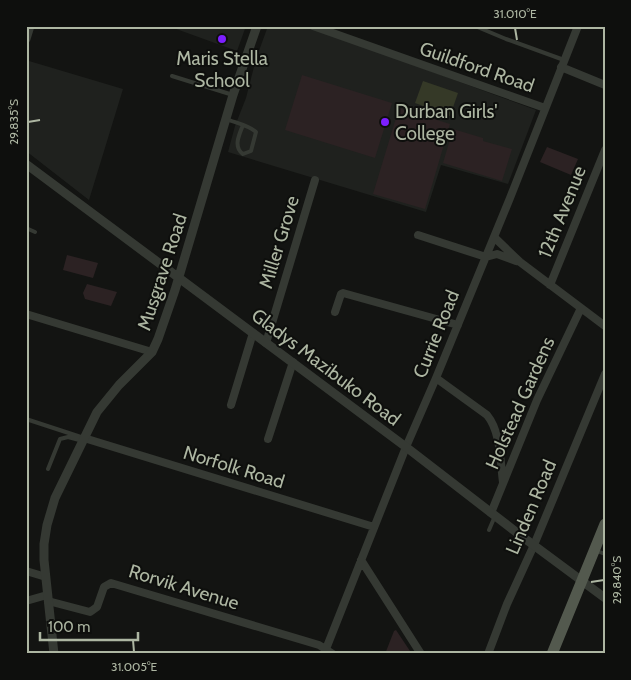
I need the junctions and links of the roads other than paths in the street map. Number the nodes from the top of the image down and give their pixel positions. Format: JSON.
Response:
{"nodes":[{"id":1,"x":30,"y":26,"type":"edge"},
{"id":2,"x":256,"y":26,"type":"edge"},
{"id":3,"x":314,"y":26,"type":"edge"},
{"id":4,"x":475,"y":26,"type":"edge"},
{"id":5,"x":578,"y":26,"type":"edge"},
{"id":6,"x":26,"y":39,"type":"edge"},
{"id":7,"x":563,"y":63,"type":"junction"},
{"id":8,"x":172,"y":76,"type":"dead end"},
{"id":9,"x":605,"y":85,"type":"edge"},
{"id":10,"x":233,"y":95,"type":"junction"},
{"id":11,"x":545,"y":108,"type":"junction"},
{"id":12,"x":226,"y":119,"type":"junction"},
{"id":13,"x":242,"y":125,"type":"junction"},
{"id":14,"x":605,"y":150,"type":"edge"},
{"id":15,"x":26,"y":164,"type":"edge"},
{"id":16,"x":315,"y":180,"type":"dead end"},
{"id":17,"x":26,"y":228,"type":"edge"},
{"id":18,"x":35,"y":232,"type":"dead end"},
{"id":19,"x":418,"y":235,"type":"dead end"},
{"id":20,"x":494,"y":238,"type":"junction"},
{"id":21,"x":486,"y":257,"type":"junction"},
{"id":22,"x":520,"y":262,"type":"junction"},
{"id":23,"x":179,"y":278,"type":"junction"},
{"id":24,"x":550,"y":285,"type":"junction"},
{"id":25,"x":580,"y":308,"type":"junction"},
{"id":26,"x":335,"y":312,"type":"dead end"},
{"id":27,"x":26,"y":314,"type":"edge"},
{"id":28,"x":458,"y":325,"type":"junction"},
{"id":29,"x":605,"y":326,"type":"edge"},
{"id":30,"x":253,"y":333,"type":"junction"},
{"id":31,"x":266,"y":343,"type":"junction"},
{"id":32,"x":152,"y":352,"type":"junction"},
{"id":33,"x":293,"y":362,"type":"junction"},
{"id":34,"x":605,"y":374,"type":"edge"},
{"id":35,"x":436,"y":378,"type":"junction"},
{"id":36,"x":231,"y":405,"type":"dead end"},
{"id":37,"x":26,"y":419,"type":"edge"},
{"id":38,"x":268,"y":439,"type":"dead end"},
{"id":39,"x":84,"y":440,"type":"junction"},
{"id":40,"x":406,"y":447,"type":"junction"},
{"id":41,"x":48,"y":469,"type":"dead end"},
{"id":42,"x":503,"y":483,"type":"junction"},
{"id":43,"x":493,"y":514,"type":"junction"},
{"id":44,"x":605,"y":524,"type":"edge"},
{"id":45,"x":374,"y":527,"type":"junction"},
{"id":46,"x":490,"y":530,"type":"dead end"},
{"id":47,"x":534,"y":545,"type":"junction"},
{"id":48,"x":600,"y":552,"type":"edge"},
{"id":49,"x":361,"y":560,"type":"junction"},
{"id":50,"x":26,"y":571,"type":"edge"},
{"id":51,"x":46,"y":577,"type":"junction"},
{"id":52,"x":583,"y":581,"type":"junction"},
{"id":53,"x":48,"y":598,"type":"junction"},
{"id":54,"x":605,"y":598,"type":"edge"},
{"id":55,"x":26,"y":601,"type":"edge"},
{"id":56,"x":327,"y":652,"type":"edge"},
{"id":57,"x":54,"y":654,"type":"edge"},
{"id":58,"x":421,"y":654,"type":"edge"},
{"id":59,"x":488,"y":654,"type":"edge"},
{"id":60,"x":552,"y":654,"type":"edge"}],
"edges":[{"from":1,"to":6,"type":"street"},
{"from":2,"to":10,"type":"street","name":"Musgrave Road"},
{"from":3,"to":11,"type":"street","name":"Guildford Road"},
{"from":4,"to":7,"type":"lane"},
{"from":5,"to":7,"type":"street","name":"Currie Road"},
{"from":7,"to":9,"type":"street"},
{"from":7,"to":11,"type":"street","name":"Currie Road"},
{"from":8,"to":10,"type":"lane"},
{"from":10,"to":12,"type":"street","name":"Musgrave Road"},
{"from":11,"to":20,"type":"street","name":"Currie Road"},
{"from":12,"to":13,"type":"lane"},
{"from":12,"to":23,"type":"street","name":"Musgrave Road"},
{"from":13,"to":13,"type":"lane"},
{"from":14,"to":24,"type":"street","name":"12th Avenue"},
{"from":15,"to":23,"type":"street","name":"Gladys Mazibuko Road"},
{"from":16,"to":31,"type":"street","name":"Miller Grove"},
{"from":17,"to":18,"type":"lane"},
{"from":19,"to":21,"type":"street"},
{"from":20,"to":21,"type":"street","name":"Currie Road"},
{"from":20,"to":22,"type":"street"},
{"from":21,"to":22,"type":"street"},
{"from":21,"to":28,"type":"street","name":"Currie Road"},
{"from":22,"to":24,"type":"street"},
{"from":23,"to":30,"type":"street","name":"Gladys Mazibuko Road"},
{"from":23,"to":32,"type":"street","name":"Musgrave Road"},
{"from":24,"to":25,"type":"street"},
{"from":25,"to":29,"type":"street"},
{"from":25,"to":42,"type":"street","name":"Holstead Gardens"},
{"from":26,"to":28,"type":"street"},
{"from":27,"to":32,"type":"street"},
{"from":28,"to":35,"type":"street","name":"Currie Road"},
{"from":30,"to":31,"type":"street","name":"Gladys Mazibuko Road"},
{"from":30,"to":36,"type":"street"},
{"from":31,"to":33,"type":"street","name":"Gladys Mazibuko Road"},
{"from":32,"to":39,"type":"street","name":"Musgrave Road"},
{"from":33,"to":38,"type":"street"},
{"from":33,"to":40,"type":"street","name":"Gladys Mazibuko Road"},
{"from":34,"to":47,"type":"street","name":"Linden Road"},
{"from":35,"to":40,"type":"street","name":"Currie Road"},
{"from":35,"to":42,"type":"street"},
{"from":37,"to":39,"type":"lane"},
{"from":39,"to":41,"type":"lane"},
{"from":39,"to":45,"type":"street","name":"Norfolk Road"},
{"from":39,"to":51,"type":"street","name":"Musgrave Road"},
{"from":40,"to":43,"type":"street","name":"Gladys Mazibuko Road"},
{"from":40,"to":45,"type":"street","name":"Currie Road"},
{"from":42,"to":43,"type":"street","name":"Holstead Gardens"},
{"from":43,"to":46,"type":"lane"},
{"from":43,"to":47,"type":"street","name":"Gladys Mazibuko Road"},
{"from":44,"to":48,"type":"main road"},
{"from":45,"to":49,"type":"street","name":"Currie Road"},
{"from":47,"to":52,"type":"street","name":"Gladys Mazibuko Road"},
{"from":47,"to":59,"type":"street","name":"Linden Road"},
{"from":48,"to":52,"type":"main road"},
{"from":49,"to":56,"type":"street","name":"Currie Road"},
{"from":49,"to":58,"type":"street"},
{"from":50,"to":51,"type":"street"},
{"from":51,"to":53,"type":"street","name":"Musgrave Road"},
{"from":52,"to":54,"type":"street","name":"Gladys Mazibuko Road"},
{"from":52,"to":60,"type":"main road"},
{"from":53,"to":55,"type":"street"},
{"from":53,"to":56,"type":"street","name":"Rorvik Avenue"},
{"from":53,"to":57,"type":"street","name":"Musgrave Road"}]}
